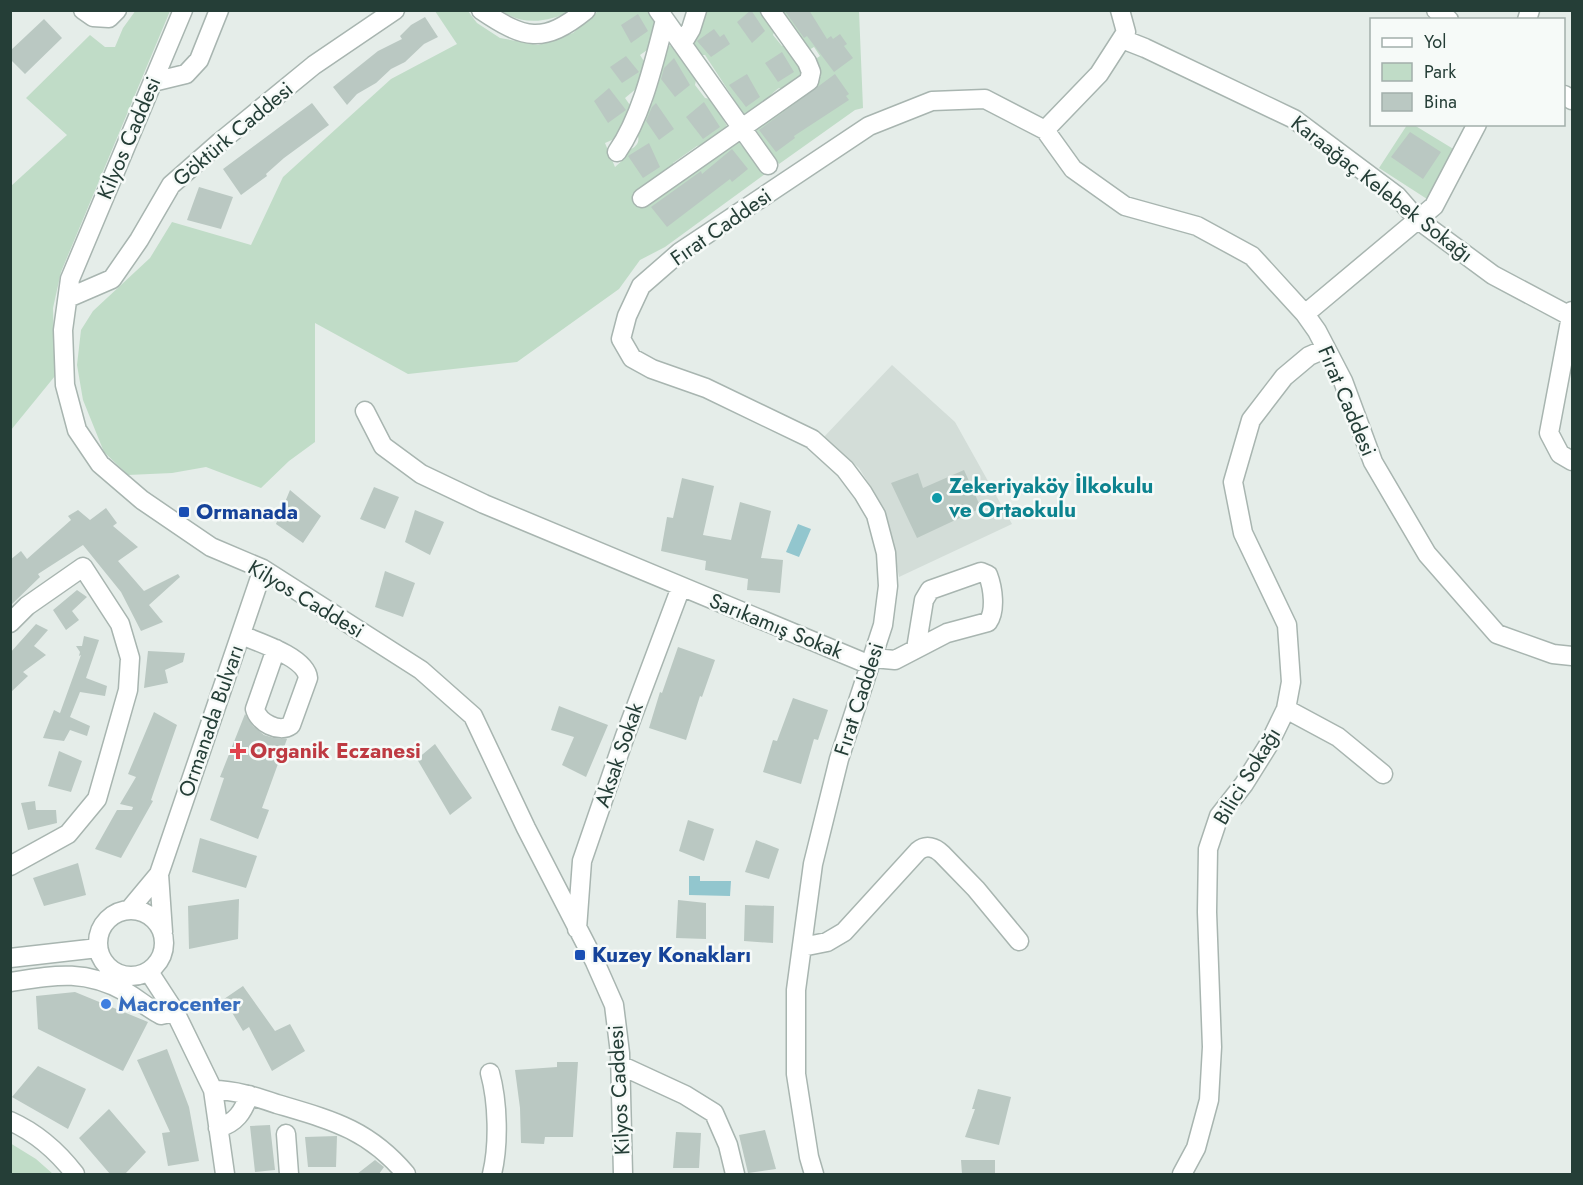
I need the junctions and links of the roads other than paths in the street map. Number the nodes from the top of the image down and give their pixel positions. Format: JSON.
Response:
{"nodes":[{"id":1,"x":84,"y":10,"type":"edge"},
{"id":2,"x":117,"y":10,"type":"edge"},
{"id":3,"x":183,"y":10,"type":"edge"},
{"id":4,"x":219,"y":10,"type":"edge"},
{"id":5,"x":395,"y":10,"type":"edge"},
{"id":6,"x":481,"y":10,"type":"edge"},
{"id":7,"x":586,"y":10,"type":"edge"},
{"id":8,"x":697,"y":10,"type":"edge"},
{"id":9,"x":770,"y":10,"type":"edge"},
{"id":10,"x":1119,"y":10,"type":"edge"},
{"id":11,"x":661,"y":15,"type":"edge"},
{"id":12,"x":1122,"y":39,"type":"junction"},
{"id":13,"x":682,"y":44,"type":"junction"},
{"id":14,"x":153,"y":82,"type":"junction"},
{"id":15,"x":1476,"y":126,"type":"edge"},
{"id":16,"x":742,"y":127,"type":"junction"},
{"id":17,"x":1045,"y":130,"type":"junction"},
{"id":18,"x":617,"y":152,"type":"dead end"},
{"id":19,"x":768,"y":165,"type":"dead end"},
{"id":20,"x":642,"y":198,"type":"dead end"},
{"id":21,"x":1417,"y":219,"type":"junction"},
{"id":22,"x":68,"y":297,"type":"junction"},
{"id":23,"x":1305,"y":314,"type":"junction"},
{"id":24,"x":1572,"y":315,"type":"edge"},
{"id":25,"x":1325,"y":349,"type":"junction"},
{"id":26,"x":365,"y":411,"type":"dead end"},
{"id":27,"x":1572,"y":461,"type":"edge"},
{"id":28,"x":263,"y":569,"type":"junction"},
{"id":29,"x":681,"y":587,"type":"junction"},
{"id":30,"x":10,"y":623,"type":"edge"},
{"id":31,"x":241,"y":635,"type":"junction"},
{"id":32,"x":276,"y":649,"type":"dead end"},
{"id":33,"x":916,"y":649,"type":"junction"},
{"id":34,"x":1572,"y":656,"type":"edge"},
{"id":35,"x":871,"y":661,"type":"junction"},
{"id":36,"x":1286,"y":708,"type":"junction"},
{"id":37,"x":1383,"y":774,"type":"dead end"},
{"id":38,"x":10,"y":866,"type":"edge"},
{"id":39,"x":159,"y":873,"type":"junction"},
{"id":40,"x":129,"y":910,"type":"junction"},
{"id":41,"x":577,"y":929,"type":"junction"},
{"id":42,"x":163,"y":932,"type":"junction"},
{"id":43,"x":1019,"y":941,"type":"dead end"},
{"id":44,"x":802,"y":947,"type":"junction"},
{"id":45,"x":98,"y":948,"type":"junction"},
{"id":46,"x":63,"y":952,"type":"junction"},
{"id":47,"x":10,"y":958,"type":"edge"},
{"id":48,"x":149,"y":972,"type":"junction"},
{"id":49,"x":64,"y":974,"type":"junction"},
{"id":50,"x":10,"y":982,"type":"edge"},
{"id":51,"x":175,"y":1012,"type":"junction"},
{"id":52,"x":621,"y":1065,"type":"junction"},
{"id":53,"x":490,"y":1073,"type":"dead end"},
{"id":54,"x":213,"y":1090,"type":"junction"},
{"id":55,"x":249,"y":1095,"type":"junction"},
{"id":56,"x":10,"y":1121,"type":"edge"},
{"id":57,"x":218,"y":1128,"type":"junction"},
{"id":58,"x":286,"y":1134,"type":"dead end"},
{"id":59,"x":75,"y":1174,"type":"edge"},
{"id":60,"x":225,"y":1174,"type":"edge"},
{"id":61,"x":289,"y":1174,"type":"edge"},
{"id":62,"x":406,"y":1174,"type":"edge"},
{"id":63,"x":492,"y":1174,"type":"edge"},
{"id":64,"x":623,"y":1174,"type":"edge"},
{"id":65,"x":735,"y":1174,"type":"edge"},
{"id":66,"x":814,"y":1174,"type":"edge"},
{"id":67,"x":1182,"y":1174,"type":"edge"}],
"edges":[{"from":1,"to":2,"type":"street"},
{"from":3,"to":14,"type":"street","name":"Kilyos Caddesi"},
{"from":4,"to":14,"type":"street"},
{"from":5,"to":22,"type":"street","name":"Göktürk Caddesi"},
{"from":6,"to":7,"type":"street"},
{"from":8,"to":13,"type":"street"},
{"from":9,"to":16,"type":"street"},
{"from":10,"to":12,"type":"street"},
{"from":11,"to":13,"type":"street"},
{"from":11,"to":18,"type":"street"},
{"from":12,"to":17,"type":"street"},
{"from":12,"to":21,"type":"street","name":"Karaağaç Kelebek Sokağı"},
{"from":13,"to":16,"type":"street"},
{"from":14,"to":22,"type":"street","name":"Kilyos Caddesi"},
{"from":15,"to":21,"type":"street"},
{"from":16,"to":19,"type":"street"},
{"from":16,"to":20,"type":"street"},
{"from":17,"to":23,"type":"street","name":"Fırat Caddesi"},
{"from":17,"to":35,"type":"street","name":"Fırat Caddesi"},
{"from":21,"to":23,"type":"street"},
{"from":21,"to":24,"type":"street","name":"Karaağaç Kelebek Sokağı"},
{"from":22,"to":28,"type":"street","name":"Kilyos Caddesi"},
{"from":23,"to":25,"type":"street","name":"Fırat Caddesi"},
{"from":24,"to":27,"type":"street"},
{"from":25,"to":34,"type":"street","name":"Fırat Caddesi"},
{"from":25,"to":36,"type":"street","name":"Bilici Sokağı"},
{"from":26,"to":29,"type":"street","name":"Sarıkamış Sokak"},
{"from":28,"to":31,"type":"street","name":"Ormanada Bulvarı"},
{"from":28,"to":41,"type":"street","name":"Kilyos Caddesi"},
{"from":29,"to":35,"type":"street","name":"Sarıkamış Sokak"},
{"from":29,"to":41,"type":"street","name":"Aksak Sokak"},
{"from":30,"to":38,"type":"street"},
{"from":31,"to":32,"type":"street"},
{"from":31,"to":39,"type":"street","name":"Ormanada Bulvarı"},
{"from":33,"to":33,"type":"street"},
{"from":33,"to":35,"type":"street"},
{"from":35,"to":44,"type":"street","name":"Fırat Caddesi"},
{"from":36,"to":37,"type":"street"},
{"from":36,"to":67,"type":"street","name":"Bilici Sokağı"},
{"from":39,"to":40,"type":"street","name":"Ormanada Bulvarı"},
{"from":39,"to":42,"type":"street","name":"Ormanada Bulvarı"},
{"from":40,"to":42,"type":"street"},
{"from":40,"to":45,"type":"street"},
{"from":41,"to":52,"type":"street","name":"Kilyos Caddesi"},
{"from":42,"to":48,"type":"street"},
{"from":43,"to":44,"type":"street"},
{"from":44,"to":66,"type":"street","name":"Fırat Caddesi"},
{"from":45,"to":46,"type":"street"},
{"from":45,"to":48,"type":"street"},
{"from":46,"to":47,"type":"street"},
{"from":46,"to":49,"type":"street"},
{"from":48,"to":51,"type":"street"},
{"from":49,"to":50,"type":"street"},
{"from":49,"to":51,"type":"street"},
{"from":51,"to":54,"type":"street"},
{"from":52,"to":64,"type":"street","name":"Kilyos Caddesi"},
{"from":52,"to":65,"type":"street"},
{"from":53,"to":63,"type":"street"},
{"from":54,"to":55,"type":"street"},
{"from":54,"to":57,"type":"street"},
{"from":55,"to":57,"type":"street"},
{"from":55,"to":62,"type":"street"},
{"from":56,"to":59,"type":"street"},
{"from":57,"to":60,"type":"street"},
{"from":58,"to":61,"type":"street"}]}
